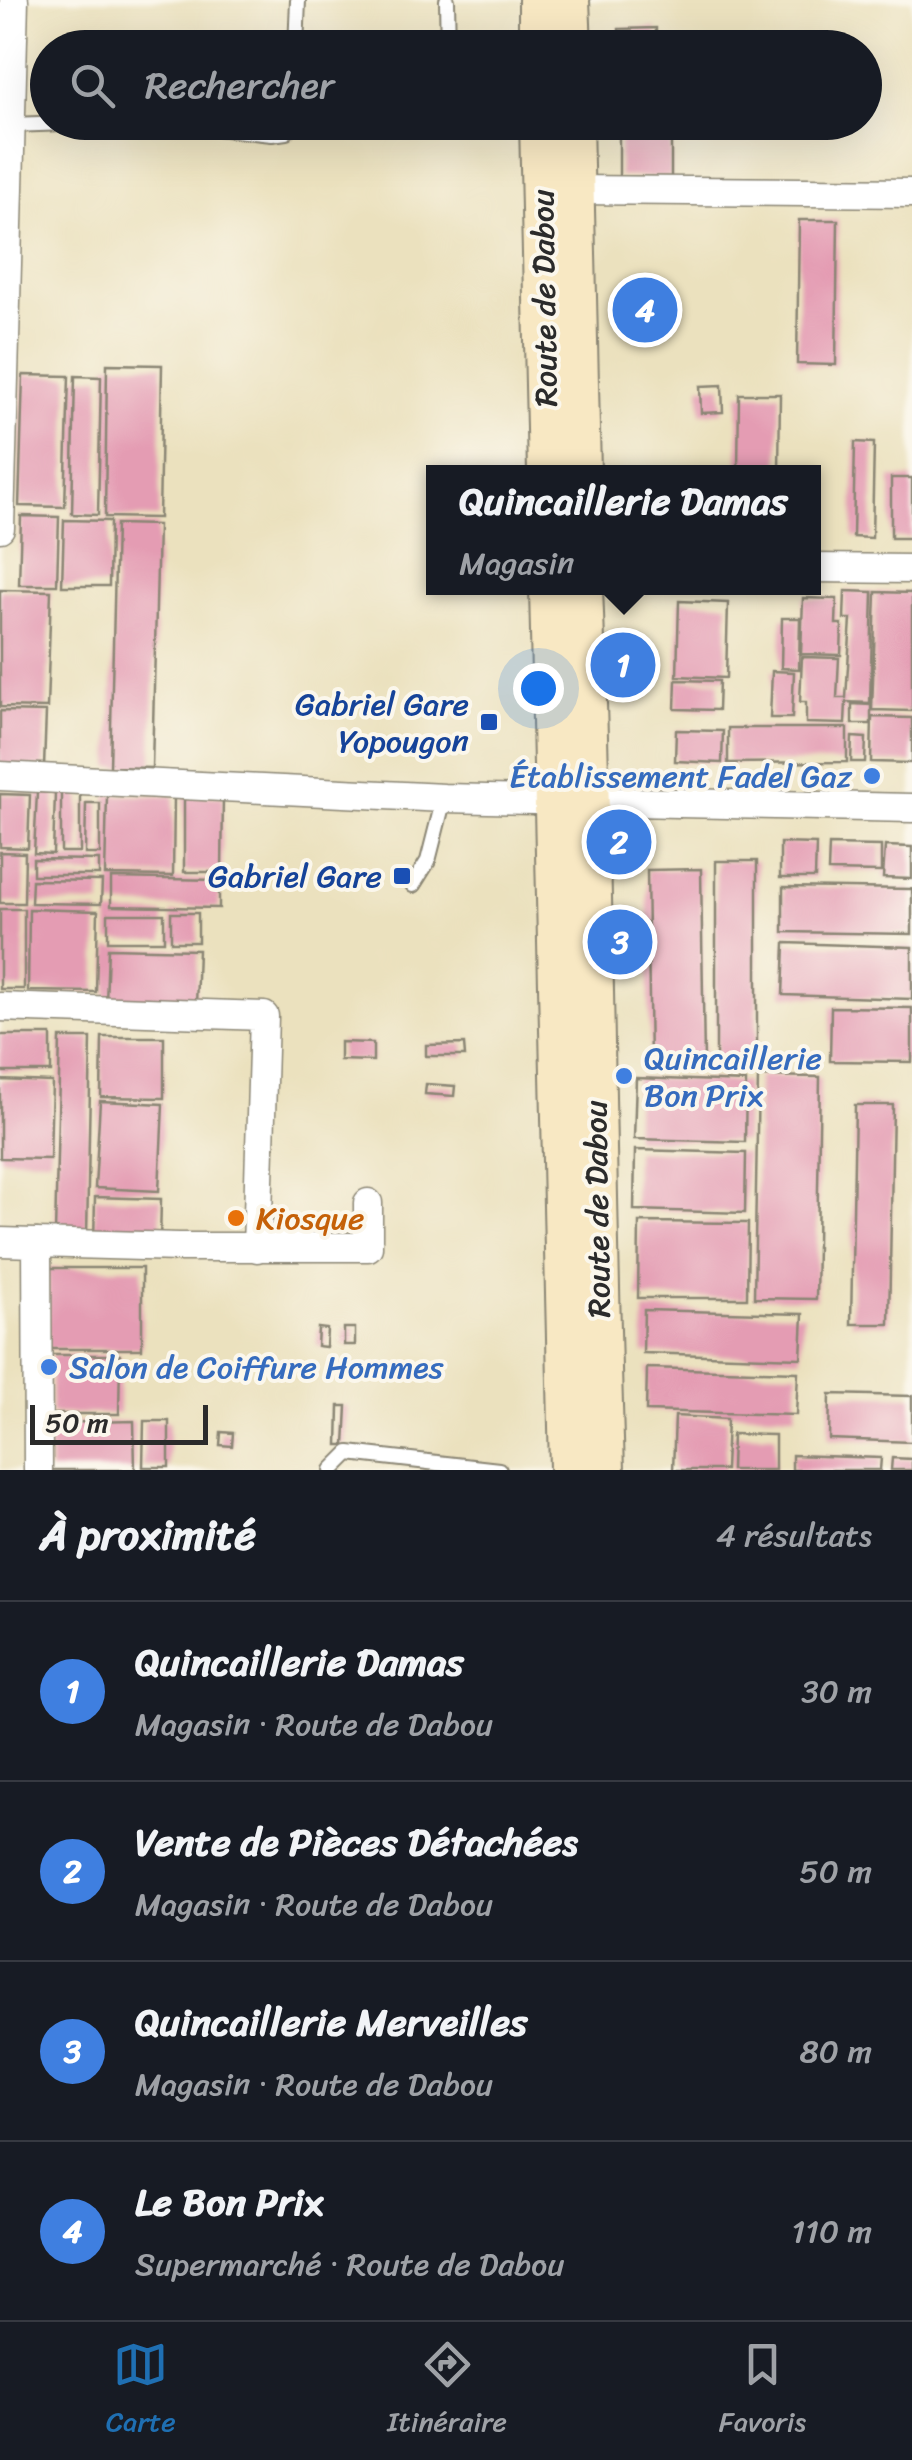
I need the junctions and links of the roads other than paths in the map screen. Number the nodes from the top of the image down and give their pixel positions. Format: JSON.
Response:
{"nodes":[{"id":1,"x":14,"y":0,"type":"edge"},
{"id":2,"x":298,"y":0,"type":"edge"},
{"id":3,"x":447,"y":0,"type":"edge"},
{"id":4,"x":539,"y":0,"type":"edge"},
{"id":5,"x":569,"y":0,"type":"edge"},
{"id":6,"x":297,"y":30,"type":"edge"},
{"id":7,"x":448,"y":30,"type":"edge"},
{"id":8,"x":539,"y":30,"type":"edge"},
{"id":9,"x":570,"y":30,"type":"edge"},
{"id":10,"x":30,"y":124,"type":"edge"},
{"id":11,"x":12,"y":125,"type":"junction"},
{"id":12,"x":540,"y":140,"type":"edge"},
{"id":13,"x":573,"y":140,"type":"edge"},
{"id":14,"x":574,"y":190,"type":"junction"},
{"id":15,"x":912,"y":193,"type":"edge"},
{"id":16,"x":548,"y":465,"type":"edge"},
{"id":17,"x":580,"y":465,"type":"edge"},
{"id":18,"x":0,"y":528,"type":"edge"},
{"id":19,"x":821,"y":568,"type":"edge"},
{"id":20,"x":912,"y":570,"type":"edge"},
{"id":21,"x":551,"y":595,"type":"edge"},
{"id":22,"x":582,"y":595,"type":"edge"},
{"id":23,"x":0,"y":776,"type":"edge"},
{"id":24,"x":444,"y":798,"type":"junction"},
{"id":25,"x":573,"y":802,"type":"junction"},
{"id":26,"x":912,"y":808,"type":"edge"},
{"id":27,"x":412,"y":885,"type":"dead end"},
{"id":28,"x":0,"y":1007,"type":"edge"},
{"id":29,"x":368,"y":1203,"type":"dead end"},
{"id":30,"x":0,"y":1242,"type":"edge"},
{"id":31,"x":37,"y":1243,"type":"junction"},
{"id":32,"x":257,"y":1248,"type":"junction"},
{"id":33,"x":38,"y":1470,"type":"edge"},
{"id":34,"x":332,"y":1470,"type":"edge"},
{"id":35,"x":498,"y":1470,"type":"edge"},
{"id":36,"x":570,"y":1470,"type":"edge"},
{"id":37,"x":604,"y":1470,"type":"edge"}],
"edges":[{"from":1,"to":11,"type":"street"},
{"from":2,"to":6,"type":"lane"},
{"from":3,"to":7,"type":"lane"},
{"from":4,"to":8,"type":"street"},
{"from":5,"to":9,"type":"street"},
{"from":10,"to":11,"type":"lane"},
{"from":11,"to":18,"type":"street"},
{"from":12,"to":16,"type":"street","name":"Route de Dabou"},
{"from":13,"to":14,"type":"street","name":"Route de Dabou"},
{"from":14,"to":15,"type":"street"},
{"from":14,"to":17,"type":"street","name":"Route de Dabou"},
{"from":19,"to":20,"type":"street"},
{"from":21,"to":25,"type":"street","name":"Route de Dabou"},
{"from":22,"to":25,"type":"street","name":"Route de Dabou"},
{"from":23,"to":24,"type":"street"},
{"from":24,"to":25,"type":"street"},
{"from":24,"to":27,"type":"lane"},
{"from":25,"to":26,"type":"street"},
{"from":25,"to":36,"type":"street","name":"Route de Dabou"},
{"from":25,"to":37,"type":"street","name":"Route de Dabou"},
{"from":28,"to":32,"type":"street"},
{"from":29,"to":32,"type":"street"},
{"from":30,"to":31,"type":"street"},
{"from":31,"to":32,"type":"street"},
{"from":31,"to":33,"type":"street"},
{"from":34,"to":35,"type":"lane"}]}
